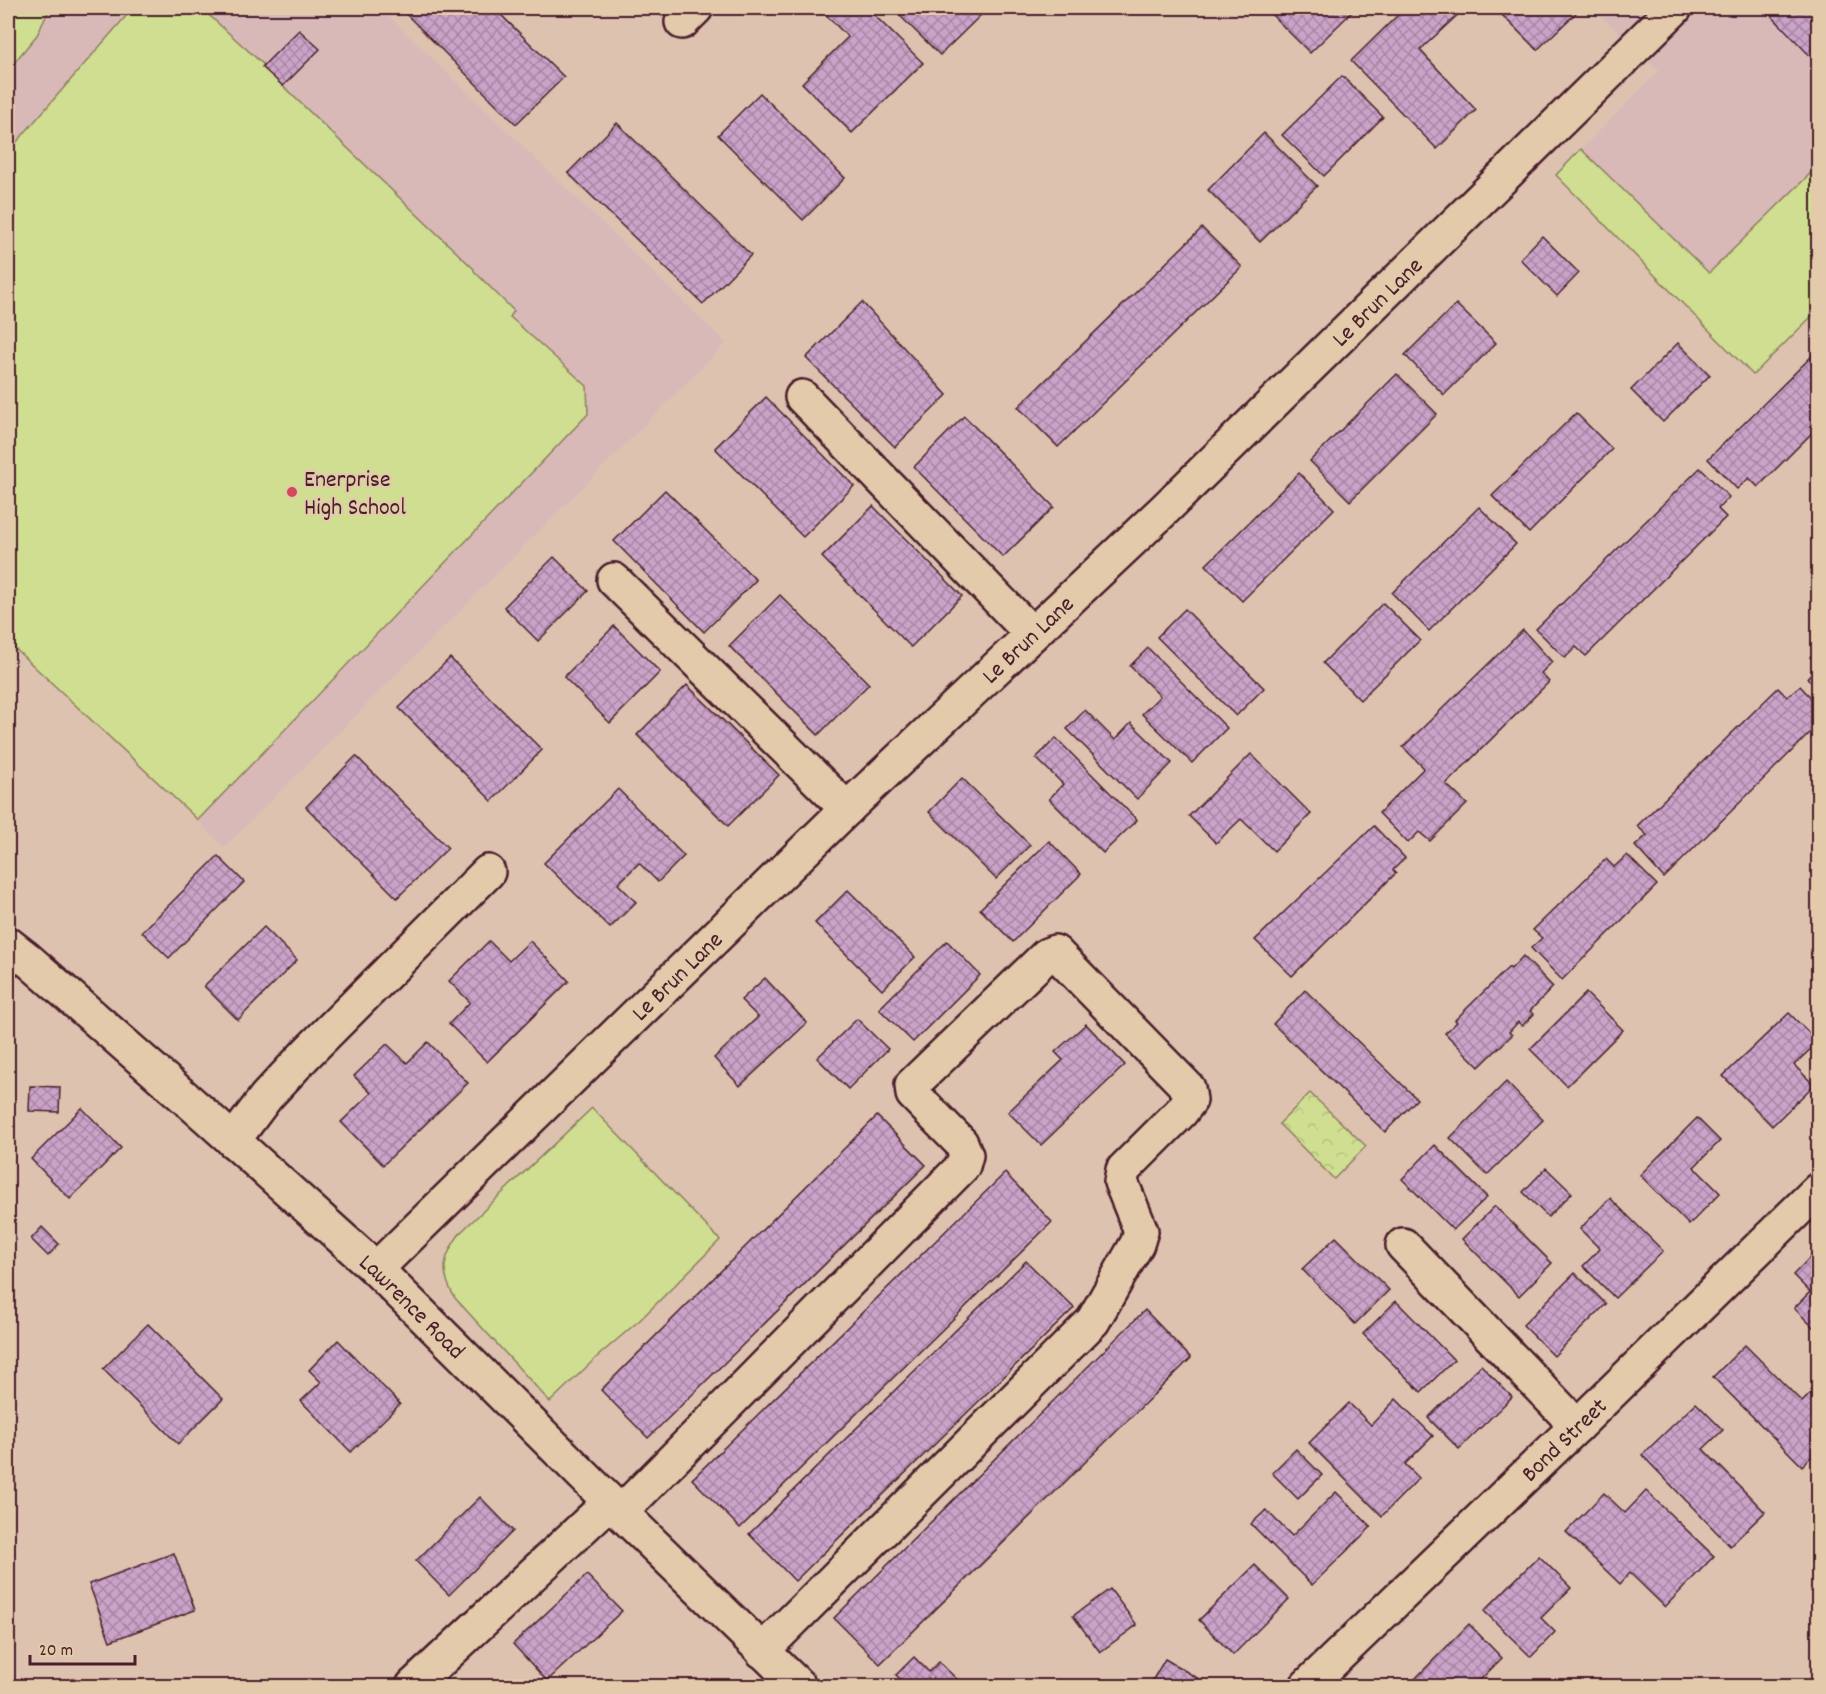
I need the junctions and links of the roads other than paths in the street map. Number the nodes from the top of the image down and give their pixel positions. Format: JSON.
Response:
{"nodes":[{"id":1,"x":1676,"y":8,"type":"edge"},
{"id":2,"x":802,"y":397,"type":"dead end"},
{"id":3,"x":614,"y":580,"type":"dead end"},
{"id":4,"x":1032,"y":634,"type":"junction"},
{"id":5,"x":847,"y":809,"type":"junction"},
{"id":6,"x":488,"y":872,"type":"dead end"},
{"id":7,"x":8,"y":944,"type":"edge"},
{"id":8,"x":233,"y":1141,"type":"junction"},
{"id":9,"x":1818,"y":1190,"type":"edge"},
{"id":10,"x":1403,"y":1245,"type":"dead end"},
{"id":11,"x":376,"y":1269,"type":"junction"},
{"id":12,"x":1577,"y":1426,"type":"junction"},
{"id":13,"x":616,"y":1507,"type":"junction"},
{"id":14,"x":762,"y":1651,"type":"junction"},
{"id":15,"x":413,"y":1686,"type":"edge"},
{"id":16,"x":799,"y":1686,"type":"edge"},
{"id":17,"x":1307,"y":1686,"type":"edge"}],
"edges":[{"from":1,"to":4,"type":"street","name":"Le Brun Lane"},
{"from":2,"to":4,"type":"street"},
{"from":3,"to":5,"type":"street"},
{"from":4,"to":5,"type":"street","name":"Le Brun Lane"},
{"from":5,"to":11,"type":"street","name":"Le Brun Lane"},
{"from":6,"to":8,"type":"street"},
{"from":7,"to":8,"type":"street","name":"Lawrence Road"},
{"from":8,"to":11,"type":"street","name":"Lawrence Road"},
{"from":9,"to":12,"type":"street","name":"Bond Street"},
{"from":10,"to":12,"type":"street"},
{"from":11,"to":13,"type":"street","name":"Lawrence Road"},
{"from":12,"to":17,"type":"street","name":"Bond Street"},
{"from":13,"to":14,"type":"street","name":"Lawrence Road"},
{"from":13,"to":14,"type":"street"},
{"from":13,"to":15,"type":"street"},
{"from":14,"to":16,"type":"street","name":"Lawrence Road"}]}
